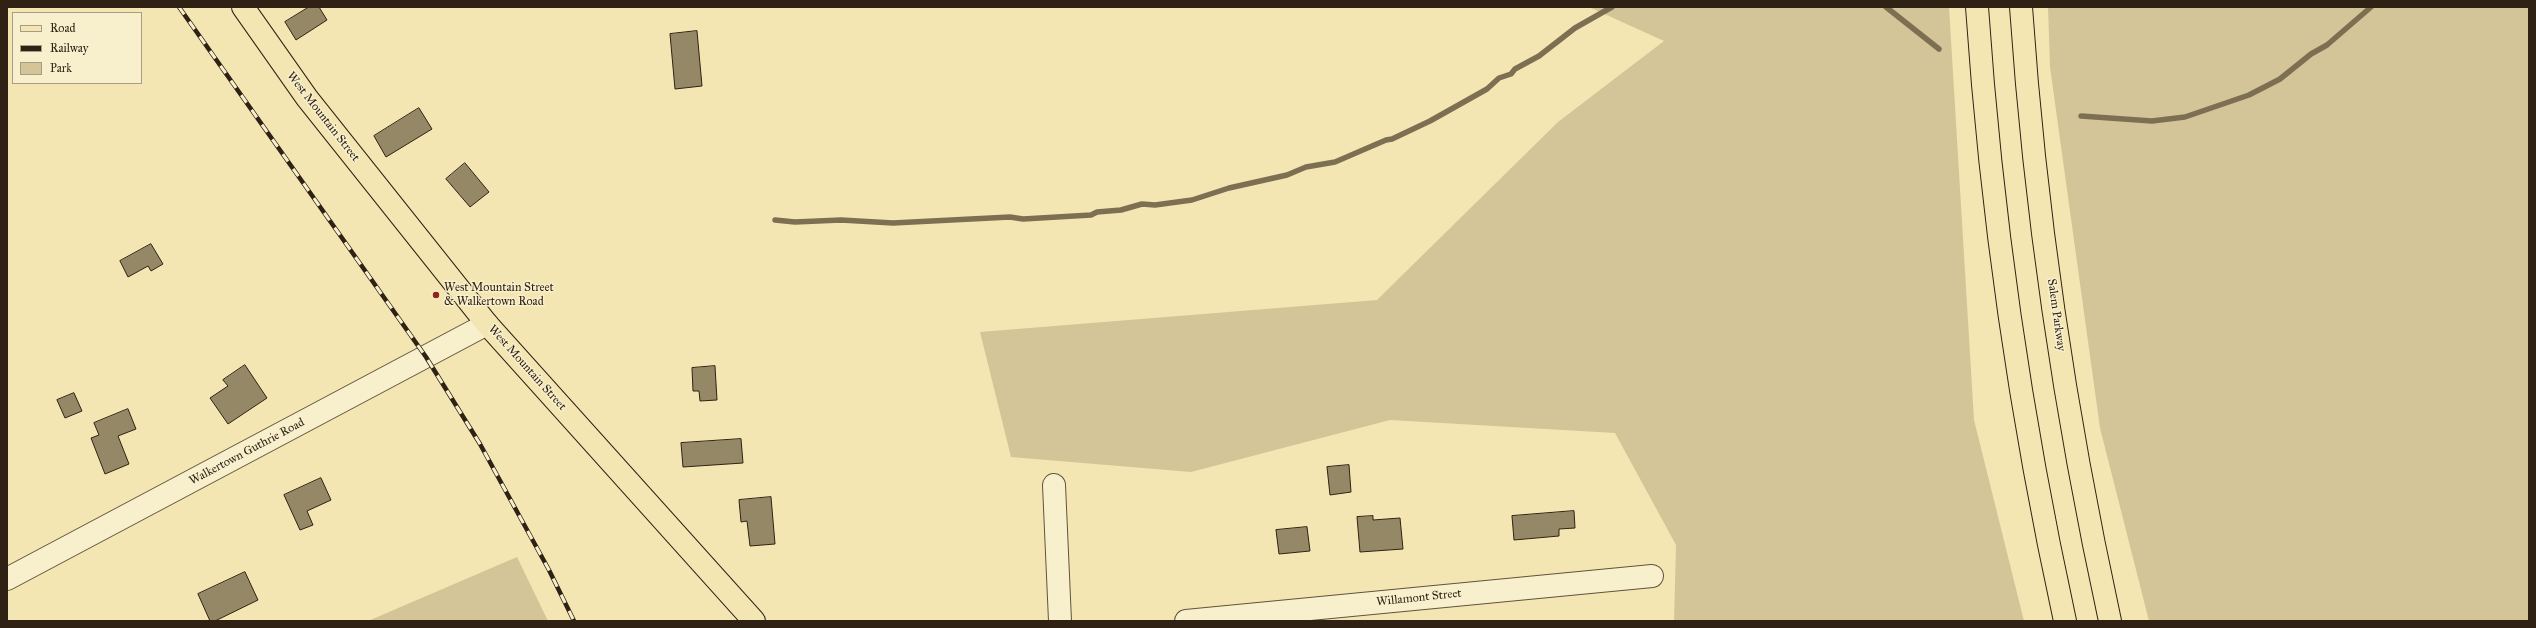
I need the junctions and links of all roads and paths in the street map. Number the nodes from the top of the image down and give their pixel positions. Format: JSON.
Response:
{"nodes":[{"id":1,"x":243,"y":7,"type":"edge"},
{"id":2,"x":1977,"y":7,"type":"edge"},
{"id":3,"x":2021,"y":7,"type":"edge"},
{"id":4,"x":487,"y":324,"type":"junction"},
{"id":5,"x":1054,"y":485,"type":"dead end"},
{"id":6,"x":1652,"y":576,"type":"dead end"},
{"id":7,"x":7,"y":579,"type":"edge"},
{"id":8,"x":754,"y":621,"type":"edge"},
{"id":9,"x":1060,"y":621,"type":"edge"},
{"id":10,"x":1186,"y":621,"type":"edge"},
{"id":11,"x":2065,"y":621,"type":"edge"},
{"id":12,"x":2110,"y":621,"type":"edge"}],
"edges":[{"from":1,"to":4,"type":"main road","name":"West Mountain Street"},
{"from":2,"to":11,"type":"main road"},
{"from":3,"to":12,"type":"main road","name":"Salem Parkway"},
{"from":4,"to":7,"type":"street","name":"Walkertown Guthrie Road"},
{"from":4,"to":8,"type":"main road","name":"West Mountain Street"},
{"from":5,"to":9,"type":"street"},
{"from":6,"to":10,"type":"street","name":"Willamont Street"}]}
